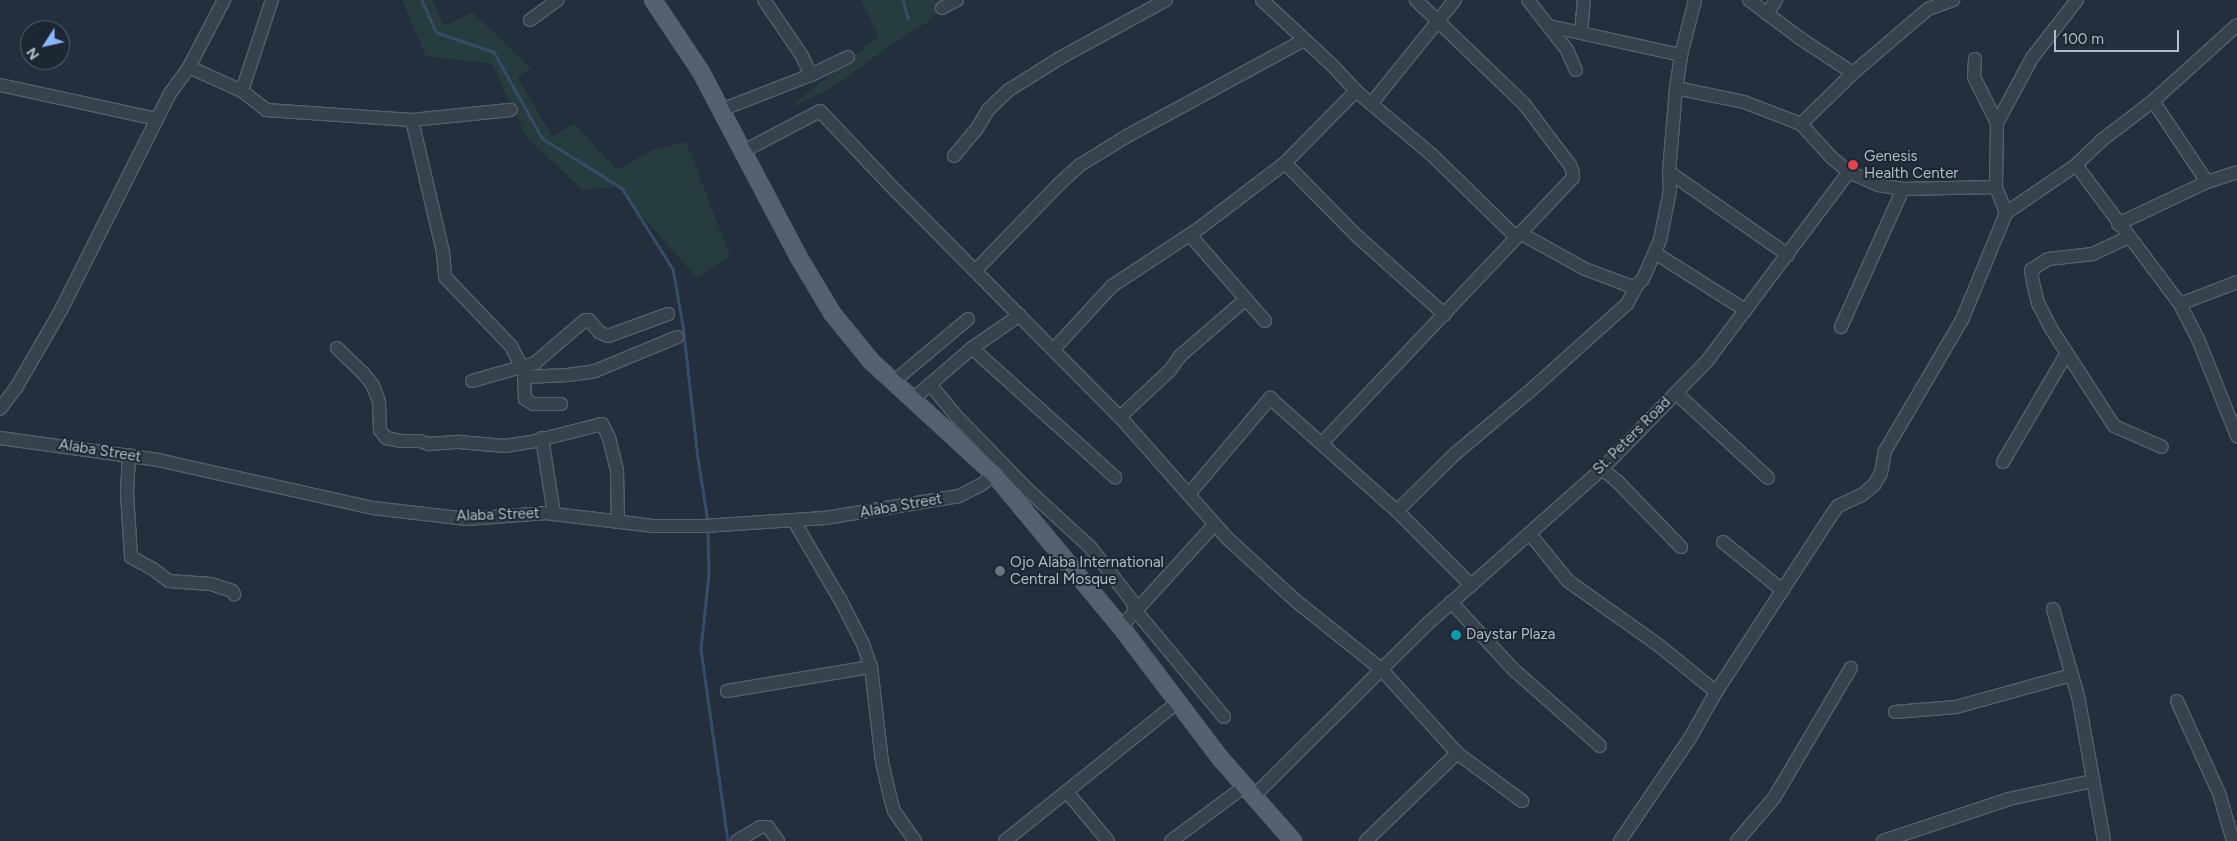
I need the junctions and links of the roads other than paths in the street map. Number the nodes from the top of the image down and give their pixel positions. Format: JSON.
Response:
{"nodes":[{"id":1,"x":224,"y":0,"type":"edge"},
{"id":2,"x":272,"y":0,"type":"edge"},
{"id":3,"x":558,"y":0,"type":"edge"},
{"id":4,"x":653,"y":0,"type":"edge"},
{"id":5,"x":764,"y":0,"type":"edge"},
{"id":6,"x":957,"y":0,"type":"edge"},
{"id":7,"x":1166,"y":0,"type":"edge"},
{"id":8,"x":1262,"y":0,"type":"edge"},
{"id":9,"x":1416,"y":0,"type":"edge"},
{"id":10,"x":1455,"y":0,"type":"edge"},
{"id":11,"x":1528,"y":0,"type":"edge"},
{"id":12,"x":1584,"y":0,"type":"edge"},
{"id":13,"x":1695,"y":0,"type":"edge"},
{"id":14,"x":1749,"y":0,"type":"edge"},
{"id":15,"x":1776,"y":0,"type":"edge"},
{"id":16,"x":1953,"y":0,"type":"edge"},
{"id":17,"x":2077,"y":0,"type":"edge"},
{"id":18,"x":1924,"y":5,"type":"edge"},
{"id":19,"x":942,"y":8,"type":"dead end"},
{"id":20,"x":1767,"y":14,"type":"junction"},
{"id":21,"x":1437,"y":19,"type":"junction"},
{"id":22,"x":530,"y":20,"type":"dead end"},
{"id":23,"x":2237,"y":25,"type":"edge"},
{"id":24,"x":1549,"y":26,"type":"junction"},
{"id":25,"x":1581,"y":33,"type":"junction"},
{"id":26,"x":1304,"y":40,"type":"junction"},
{"id":27,"x":1681,"y":54,"type":"junction"},
{"id":28,"x":848,"y":57,"type":"dead end"},
{"id":29,"x":1975,"y":59,"type":"dead end"},
{"id":30,"x":189,"y":67,"type":"junction"},
{"id":31,"x":1576,"y":70,"type":"dead end"},
{"id":32,"x":1853,"y":73,"type":"junction"},
{"id":33,"x":811,"y":75,"type":"junction"},
{"id":34,"x":0,"y":85,"type":"edge"},
{"id":35,"x":1676,"y":88,"type":"junction"},
{"id":36,"x":242,"y":91,"type":"junction"},
{"id":37,"x":1356,"y":91,"type":"junction"},
{"id":38,"x":2153,"y":102,"type":"junction"},
{"id":39,"x":1371,"y":104,"type":"junction"},
{"id":40,"x":510,"y":110,"type":"dead end"},
{"id":41,"x":725,"y":118,"type":"junction"},
{"id":42,"x":157,"y":119,"type":"junction"},
{"id":43,"x":412,"y":120,"type":"junction"},
{"id":44,"x":1997,"y":123,"type":"junction"},
{"id":45,"x":1801,"y":124,"type":"junction"},
{"id":46,"x":742,"y":152,"type":"junction"},
{"id":47,"x":954,"y":156,"type":"dead end"},
{"id":48,"x":1285,"y":163,"type":"junction"},
{"id":49,"x":2076,"y":165,"type":"junction"},
{"id":50,"x":1669,"y":172,"type":"junction"},
{"id":51,"x":1849,"y":172,"type":"junction"},
{"id":52,"x":2237,"y":172,"type":"edge"},
{"id":53,"x":2207,"y":182,"type":"junction"},
{"id":54,"x":1996,"y":187,"type":"junction"},
{"id":55,"x":1903,"y":189,"type":"junction"},
{"id":56,"x":2006,"y":213,"type":"junction"},
{"id":57,"x":2118,"y":224,"type":"junction"},
{"id":58,"x":1190,"y":235,"type":"junction"},
{"id":59,"x":1518,"y":235,"type":"junction"},
{"id":60,"x":2129,"y":237,"type":"junction"},
{"id":61,"x":1655,"y":253,"type":"junction"},
{"id":62,"x":1788,"y":255,"type":"junction"},
{"id":63,"x":976,"y":270,"type":"junction"},
{"id":64,"x":2237,"y":282,"type":"edge"},
{"id":65,"x":1637,"y":285,"type":"junction"},
{"id":66,"x":1246,"y":299,"type":"junction"},
{"id":67,"x":2180,"y":304,"type":"junction"},
{"id":68,"x":1745,"y":310,"type":"junction"},
{"id":69,"x":668,"y":314,"type":"dead end"},
{"id":70,"x":1020,"y":315,"type":"junction"},
{"id":71,"x":1445,"y":315,"type":"junction"},
{"id":72,"x":968,"y":319,"type":"dead end"},
{"id":73,"x":1265,"y":321,"type":"dead end"},
{"id":74,"x":1842,"y":326,"type":"dead end"},
{"id":75,"x":677,"y":338,"type":"dead end"},
{"id":76,"x":337,"y":348,"type":"dead end"},
{"id":77,"x":972,"y":348,"type":"junction"},
{"id":78,"x":1054,"y":349,"type":"junction"},
{"id":79,"x":2067,"y":353,"type":"junction"},
{"id":80,"x":523,"y":373,"type":"junction"},
{"id":81,"x":472,"y":381,"type":"dead end"},
{"id":82,"x":893,"y":382,"type":"junction"},
{"id":83,"x":930,"y":384,"type":"junction"},
{"id":84,"x":1676,"y":393,"type":"junction"},
{"id":85,"x":913,"y":399,"type":"junction"},
{"id":86,"x":561,"y":404,"type":"dead end"},
{"id":87,"x":0,"y":409,"type":"edge"},
{"id":88,"x":1120,"y":417,"type":"junction"},
{"id":89,"x":2237,"y":436,"type":"edge"},
{"id":90,"x":0,"y":438,"type":"edge"},
{"id":91,"x":542,"y":438,"type":"junction"},
{"id":92,"x":1322,"y":443,"type":"junction"},
{"id":93,"x":2162,"y":447,"type":"dead end"},
{"id":94,"x":129,"y":455,"type":"junction"},
{"id":95,"x":2004,"y":462,"type":"dead end"},
{"id":96,"x":1602,"y":468,"type":"junction"},
{"id":97,"x":994,"y":474,"type":"junction"},
{"id":98,"x":1115,"y":477,"type":"dead end"},
{"id":99,"x":1768,"y":478,"type":"dead end"},
{"id":100,"x":1189,"y":494,"type":"junction"},
{"id":101,"x":1397,"y":511,"type":"junction"},
{"id":102,"x":554,"y":514,"type":"junction"},
{"id":103,"x":618,"y":521,"type":"junction"},
{"id":104,"x":794,"y":521,"type":"junction"},
{"id":105,"x":1215,"y":524,"type":"junction"},
{"id":106,"x":1530,"y":534,"type":"junction"},
{"id":107,"x":1724,"y":542,"type":"dead end"},
{"id":108,"x":1680,"y":547,"type":"dead end"},
{"id":109,"x":1471,"y":585,"type":"junction"},
{"id":110,"x":1783,"y":591,"type":"junction"},
{"id":111,"x":234,"y":594,"type":"dead end"},
{"id":112,"x":1451,"y":602,"type":"junction"},
{"id":113,"x":2053,"y":609,"type":"dead end"},
{"id":114,"x":1136,"y":610,"type":"junction"},
{"id":115,"x":1121,"y":627,"type":"junction"},
{"id":116,"x":871,"y":667,"type":"junction"},
{"id":117,"x":1851,"y":668,"type":"dead end"},
{"id":118,"x":1382,"y":670,"type":"junction"},
{"id":119,"x":2072,"y":675,"type":"junction"},
{"id":120,"x":727,"y":691,"type":"dead end"},
{"id":121,"x":1716,"y":692,"type":"junction"},
{"id":122,"x":2177,"y":701,"type":"dead end"},
{"id":123,"x":1178,"y":702,"type":"junction"},
{"id":124,"x":1894,"y":712,"type":"dead end"},
{"id":125,"x":1224,"y":717,"type":"dead end"},
{"id":126,"x":1600,"y":746,"type":"dead end"},
{"id":127,"x":1457,"y":753,"type":"junction"},
{"id":128,"x":2094,"y":782,"type":"junction"},
{"id":129,"x":1249,"y":791,"type":"junction"},
{"id":130,"x":1067,"y":792,"type":"junction"},
{"id":131,"x":1522,"y":801,"type":"dead end"},
{"id":132,"x":737,"y":841,"type":"edge"},
{"id":133,"x":778,"y":841,"type":"edge"},
{"id":134,"x":915,"y":841,"type":"edge"},
{"id":135,"x":1005,"y":841,"type":"edge"},
{"id":136,"x":1108,"y":841,"type":"edge"},
{"id":137,"x":1171,"y":841,"type":"edge"},
{"id":138,"x":1293,"y":841,"type":"edge"},
{"id":139,"x":1366,"y":841,"type":"edge"},
{"id":140,"x":1620,"y":841,"type":"edge"},
{"id":141,"x":1737,"y":841,"type":"edge"},
{"id":142,"x":1883,"y":841,"type":"edge"},
{"id":143,"x":2104,"y":841,"type":"edge"},
{"id":144,"x":2233,"y":841,"type":"edge"}],
"edges":[{"from":1,"to":30,"type":"street"},
{"from":2,"to":36,"type":"street"},
{"from":3,"to":22,"type":"street"},
{"from":4,"to":41,"type":"main road"},
{"from":5,"to":33,"type":"street"},
{"from":6,"to":19,"type":"street"},
{"from":7,"to":47,"type":"street"},
{"from":8,"to":26,"type":"street"},
{"from":9,"to":21,"type":"street"},
{"from":10,"to":21,"type":"street"},
{"from":11,"to":24,"type":"street"},
{"from":12,"to":25,"type":"street"},
{"from":13,"to":27,"type":"street"},
{"from":14,"to":20,"type":"street"},
{"from":15,"to":20,"type":"street"},
{"from":16,"to":18,"type":"street"},
{"from":17,"to":44,"type":"street"},
{"from":18,"to":32,"type":"street"},
{"from":20,"to":32,"type":"street"},
{"from":21,"to":39,"type":"street"},
{"from":21,"to":59,"type":"street"},
{"from":23,"to":38,"type":"street"},
{"from":24,"to":25,"type":"street"},
{"from":24,"to":31,"type":"street"},
{"from":25,"to":27,"type":"street"},
{"from":26,"to":37,"type":"street"},
{"from":26,"to":63,"type":"street"},
{"from":27,"to":35,"type":"street"},
{"from":28,"to":33,"type":"street"},
{"from":29,"to":44,"type":"street"},
{"from":30,"to":36,"type":"street"},
{"from":30,"to":42,"type":"street"},
{"from":32,"to":45,"type":"street"},
{"from":33,"to":41,"type":"street"},
{"from":34,"to":42,"type":"street"},
{"from":35,"to":45,"type":"street"},
{"from":35,"to":50,"type":"street"},
{"from":36,"to":43,"type":"street"},
{"from":37,"to":39,"type":"street"},
{"from":37,"to":48,"type":"street"},
{"from":38,"to":49,"type":"street"},
{"from":38,"to":53,"type":"street"},
{"from":39,"to":59,"type":"street"},
{"from":40,"to":43,"type":"street"},
{"from":41,"to":46,"type":"main road"},
{"from":42,"to":87,"type":"street"},
{"from":43,"to":80,"type":"street"},
{"from":44,"to":54,"type":"street"},
{"from":45,"to":51,"type":"street"},
{"from":46,"to":63,"type":"street"},
{"from":46,"to":82,"type":"main road"},
{"from":48,"to":58,"type":"street"},
{"from":48,"to":71,"type":"street"},
{"from":49,"to":56,"type":"street"},
{"from":49,"to":57,"type":"street"},
{"from":50,"to":61,"type":"street"},
{"from":50,"to":62,"type":"street"},
{"from":51,"to":55,"type":"street"},
{"from":51,"to":62,"type":"street","name":"St. Peters Road"},
{"from":52,"to":53,"type":"street"},
{"from":53,"to":57,"type":"street"},
{"from":54,"to":55,"type":"street"},
{"from":54,"to":56,"type":"street"},
{"from":55,"to":74,"type":"street"},
{"from":56,"to":110,"type":"street"},
{"from":57,"to":60,"type":"street"},
{"from":58,"to":66,"type":"street"},
{"from":58,"to":78,"type":"street"},
{"from":59,"to":65,"type":"street"},
{"from":59,"to":71,"type":"street"},
{"from":60,"to":67,"type":"street"},
{"from":60,"to":79,"type":"street"},
{"from":61,"to":65,"type":"street"},
{"from":61,"to":68,"type":"street"},
{"from":62,"to":68,"type":"street","name":"St. Peters Road"},
{"from":63,"to":70,"type":"street"},
{"from":64,"to":67,"type":"street"},
{"from":65,"to":101,"type":"street"},
{"from":66,"to":73,"type":"street"},
{"from":66,"to":88,"type":"street"},
{"from":67,"to":89,"type":"street"},
{"from":68,"to":84,"type":"street","name":"St. Peters Road"},
{"from":69,"to":80,"type":"street"},
{"from":70,"to":77,"type":"street"},
{"from":70,"to":78,"type":"street"},
{"from":71,"to":92,"type":"street"},
{"from":72,"to":82,"type":"street"},
{"from":75,"to":80,"type":"street"},
{"from":76,"to":91,"type":"street"},
{"from":77,"to":83,"type":"street"},
{"from":77,"to":98,"type":"street"},
{"from":78,"to":88,"type":"street"},
{"from":79,"to":93,"type":"street"},
{"from":79,"to":95,"type":"street"},
{"from":80,"to":81,"type":"street"},
{"from":80,"to":86,"type":"street"},
{"from":82,"to":85,"type":"main road"},
{"from":83,"to":85,"type":"street"},
{"from":83,"to":114,"type":"street"},
{"from":84,"to":96,"type":"street","name":"St. Peters Road"},
{"from":84,"to":99,"type":"street"},
{"from":85,"to":97,"type":"main road"},
{"from":88,"to":100,"type":"street"},
{"from":90,"to":94,"type":"street","name":"Alaba Street"},
{"from":91,"to":102,"type":"street"},
{"from":91,"to":103,"type":"street"},
{"from":92,"to":100,"type":"street"},
{"from":92,"to":101,"type":"street"},
{"from":94,"to":102,"type":"street","name":"Alaba Street"},
{"from":94,"to":111,"type":"street"},
{"from":96,"to":106,"type":"street","name":"St. Peters Road"},
{"from":96,"to":108,"type":"street"},
{"from":97,"to":104,"type":"street","name":"Alaba Street"},
{"from":97,"to":115,"type":"main road"},
{"from":100,"to":105,"type":"street"},
{"from":101,"to":109,"type":"street"},
{"from":102,"to":103,"type":"street","name":"Alaba Street"},
{"from":103,"to":104,"type":"street","name":"Alaba Street"},
{"from":104,"to":116,"type":"street"},
{"from":105,"to":114,"type":"street"},
{"from":105,"to":118,"type":"street"},
{"from":106,"to":109,"type":"street","name":"St. Peters Road"},
{"from":106,"to":121,"type":"street"},
{"from":107,"to":110,"type":"street"},
{"from":109,"to":112,"type":"street","name":"St. Peters Road"},
{"from":110,"to":121,"type":"street"},
{"from":112,"to":118,"type":"street","name":"St. Peters Road"},
{"from":112,"to":126,"type":"street"},
{"from":113,"to":119,"type":"street"},
{"from":114,"to":115,"type":"street"},
{"from":114,"to":125,"type":"street"},
{"from":115,"to":123,"type":"main road"},
{"from":116,"to":120,"type":"street"},
{"from":116,"to":134,"type":"street"},
{"from":117,"to":141,"type":"street"},
{"from":118,"to":127,"type":"street"},
{"from":118,"to":129,"type":"street","name":"St. Peters Road"},
{"from":119,"to":124,"type":"street"},
{"from":119,"to":128,"type":"street"},
{"from":121,"to":140,"type":"street"},
{"from":122,"to":144,"type":"street"},
{"from":123,"to":129,"type":"main road"},
{"from":123,"to":130,"type":"street"},
{"from":127,"to":131,"type":"street"},
{"from":127,"to":139,"type":"street"},
{"from":128,"to":142,"type":"street"},
{"from":128,"to":143,"type":"street"},
{"from":129,"to":137,"type":"street","name":"St. Peters Road"},
{"from":129,"to":138,"type":"main road"},
{"from":130,"to":135,"type":"street"},
{"from":130,"to":136,"type":"street"},
{"from":132,"to":133,"type":"street"}]}
